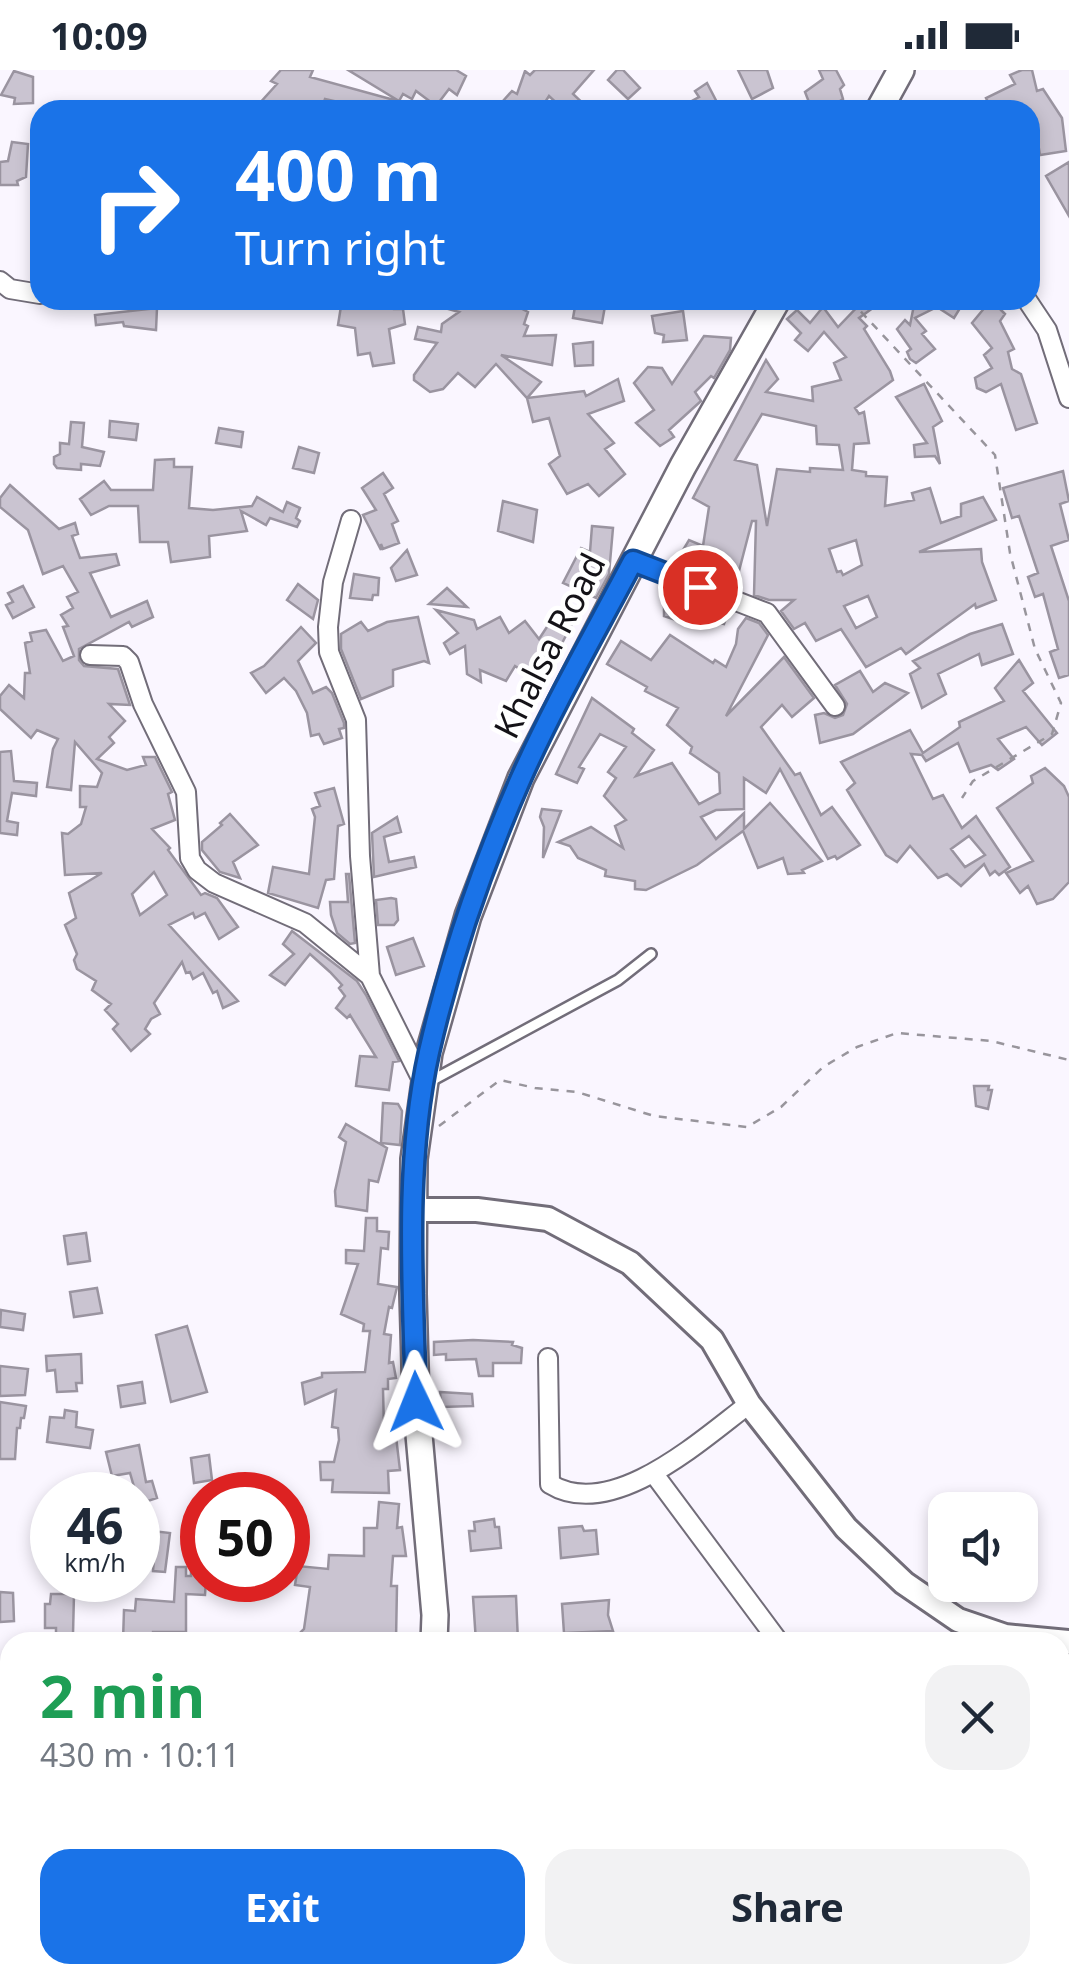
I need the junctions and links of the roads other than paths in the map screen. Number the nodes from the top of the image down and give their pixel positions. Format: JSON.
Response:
{"nodes":[{"id":1,"x":897,"y":71,"type":"edge"},
{"id":2,"x":884,"y":100,"type":"edge"},
{"id":3,"x":3,"y":291,"type":"edge"},
{"id":4,"x":30,"y":293,"type":"edge"},
{"id":5,"x":772,"y":310,"type":"edge"},
{"id":6,"x":1034,"y":310,"type":"edge"},
{"id":7,"x":1069,"y":398,"type":"edge"},
{"id":8,"x":351,"y":520,"type":"dead end"},
{"id":9,"x":633,"y":561,"type":"junction"},
{"id":10,"x":90,"y":656,"type":"dead end"},
{"id":11,"x":835,"y":706,"type":"dead end"},
{"id":12,"x":652,"y":954,"type":"dead end"},
{"id":13,"x":370,"y":976,"type":"junction"},
{"id":14,"x":424,"y":1084,"type":"junction"},
{"id":15,"x":414,"y":1210,"type":"junction"},
{"id":16,"x":548,"y":1358,"type":"dead end"},
{"id":17,"x":749,"y":1404,"type":"junction"},
{"id":18,"x":654,"y":1474,"type":"junction"},
{"id":19,"x":434,"y":1632,"type":"edge"},
{"id":20,"x":772,"y":1632,"type":"edge"},
{"id":21,"x":994,"y":1632,"type":"edge"}],
"edges":[{"from":1,"to":2,"type":"main road"},
{"from":3,"to":4,"type":"street"},
{"from":5,"to":9,"type":"main road","name":"Khalsa Road"},
{"from":6,"to":7,"type":"street"},
{"from":8,"to":13,"type":"street"},
{"from":9,"to":11,"type":"street"},
{"from":9,"to":14,"type":"main road","name":"Khalsa Road"},
{"from":10,"to":13,"type":"street"},
{"from":12,"to":14,"type":"lane"},
{"from":13,"to":14,"type":"street"},
{"from":14,"to":15,"type":"main road","name":"Khalsa Road"},
{"from":15,"to":17,"type":"street"},
{"from":15,"to":19,"type":"main road","name":"Khalsa Road"},
{"from":16,"to":18,"type":"street"},
{"from":17,"to":18,"type":"street"},
{"from":17,"to":21,"type":"street"},
{"from":18,"to":20,"type":"street"}]}
